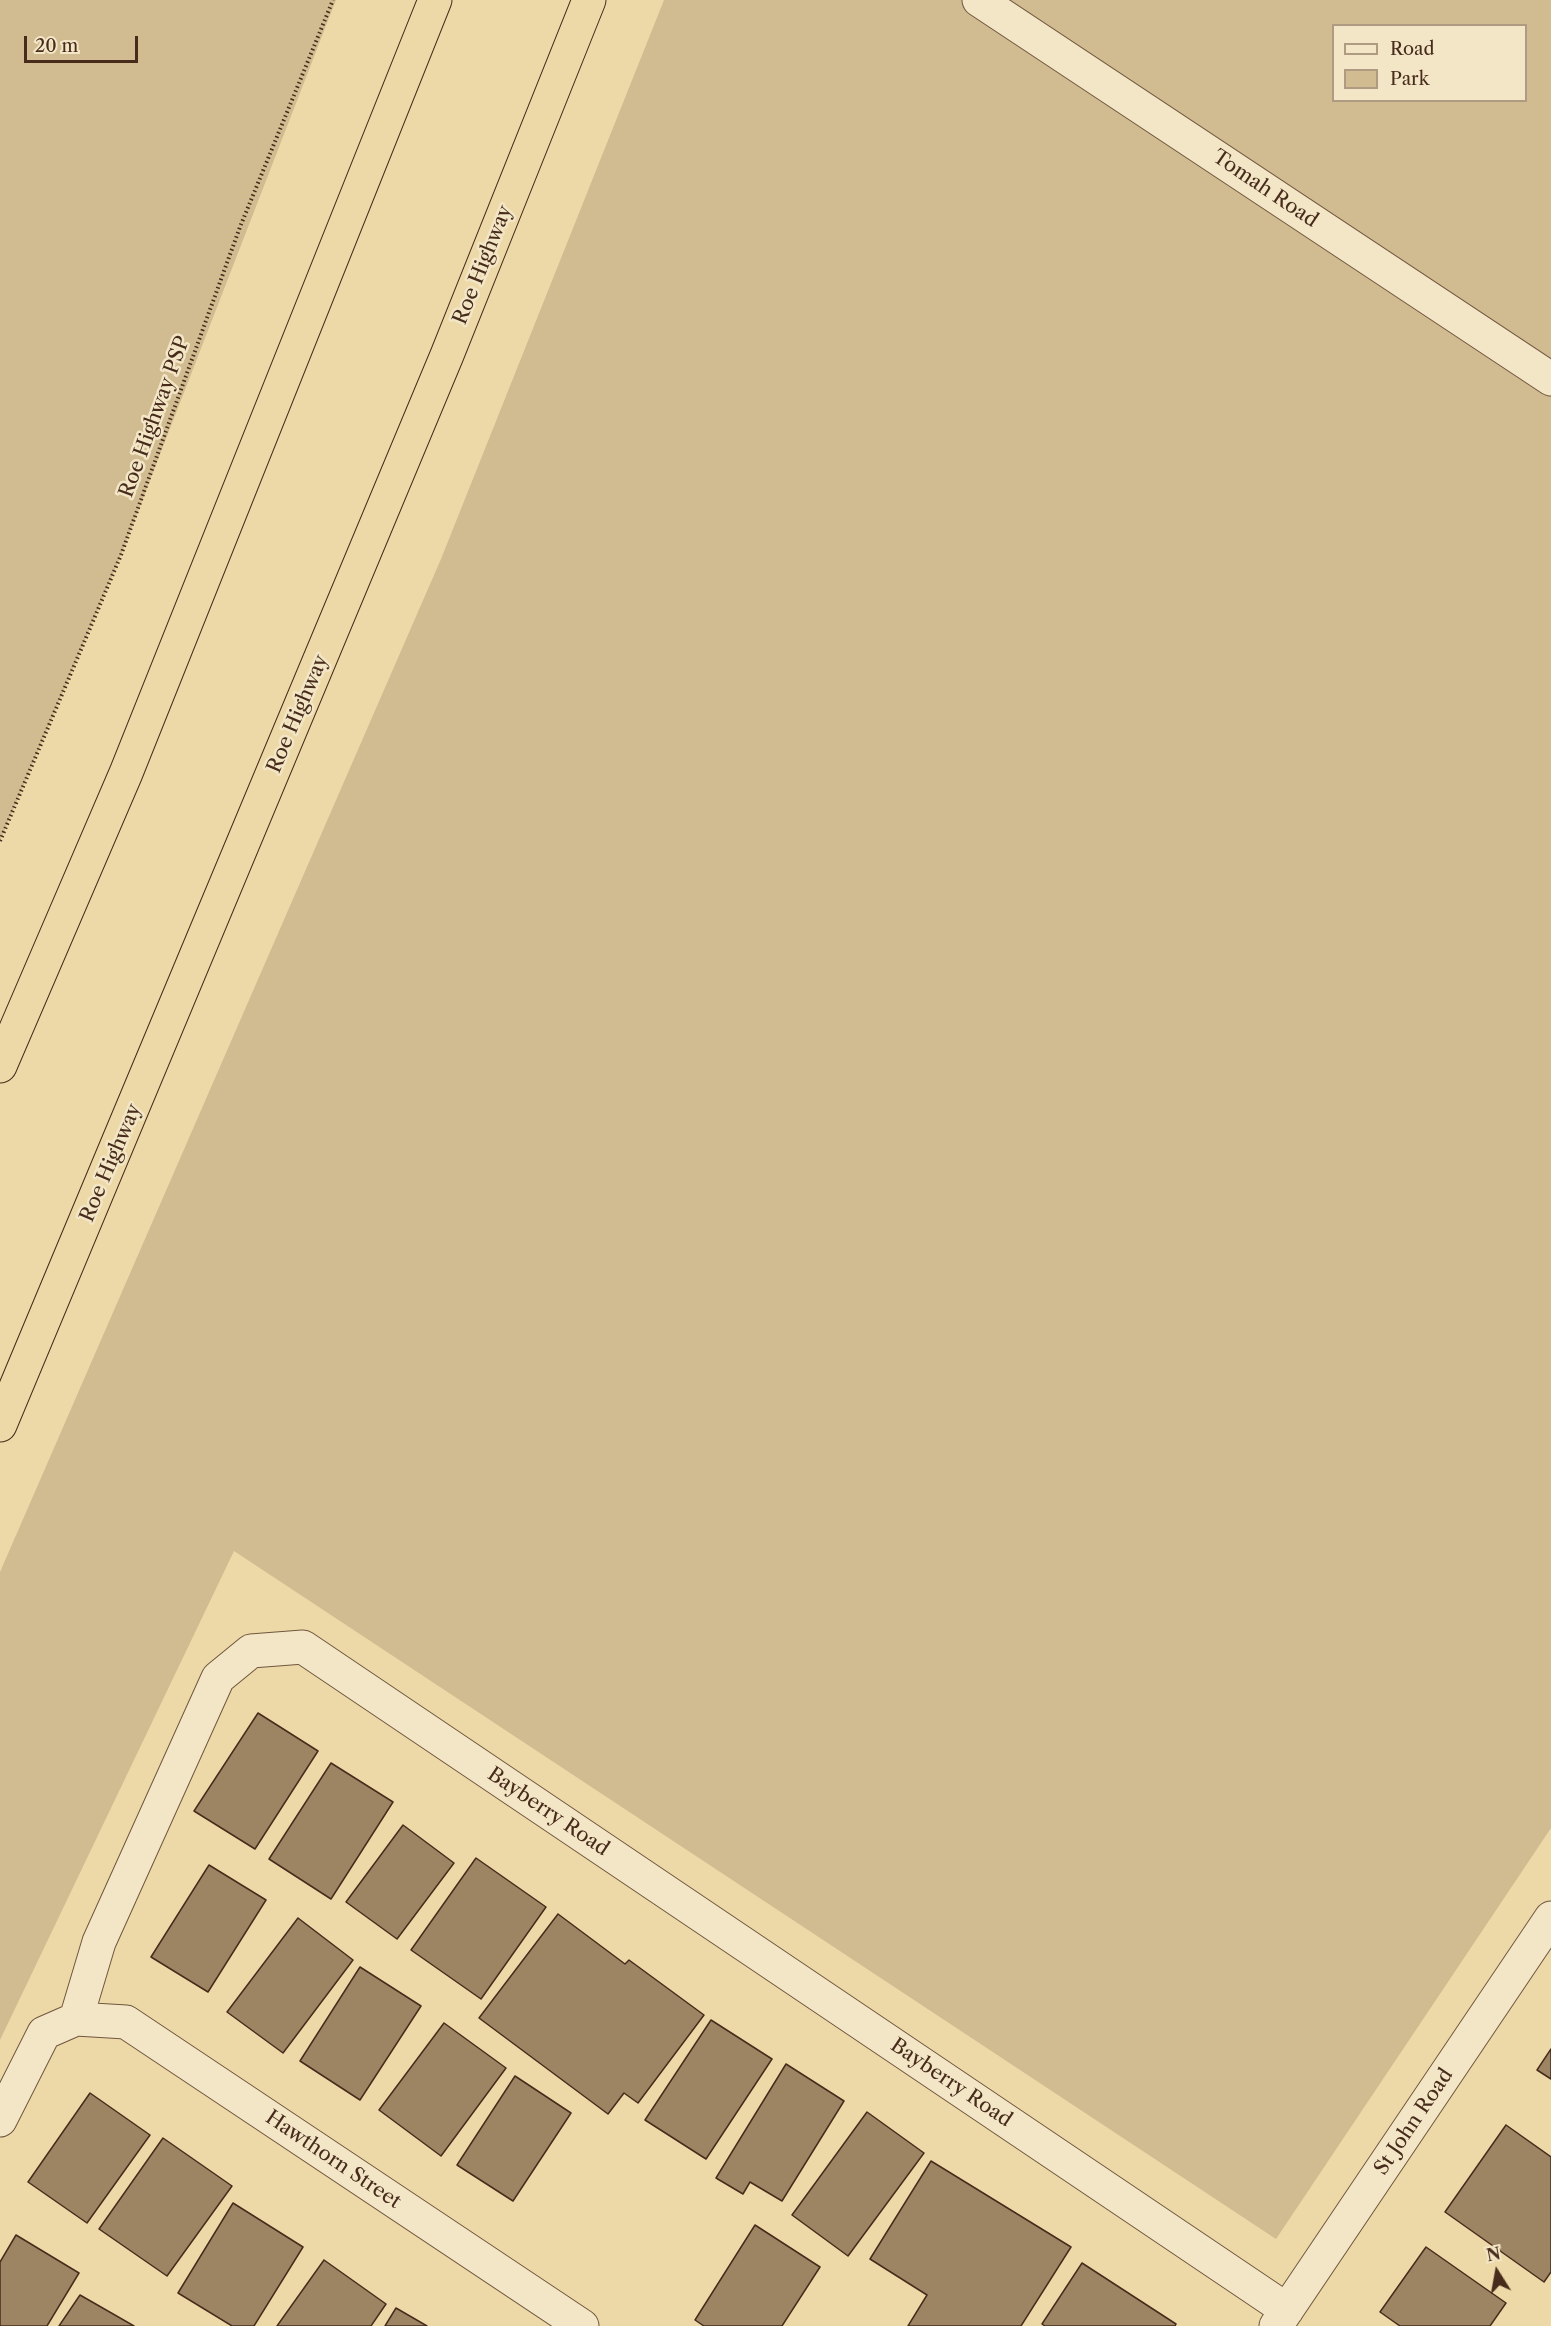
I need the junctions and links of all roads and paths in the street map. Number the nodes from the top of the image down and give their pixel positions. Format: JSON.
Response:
{"nodes":[{"id":1,"x":333,"y":0,"type":"edge"},
{"id":2,"x":435,"y":0,"type":"edge"},
{"id":3,"x":589,"y":0,"type":"edge"},
{"id":4,"x":979,"y":0,"type":"edge"},
{"id":5,"x":1551,"y":379,"type":"edge"},
{"id":6,"x":0,"y":841,"type":"edge"},
{"id":7,"x":0,"y":1066,"type":"edge"},
{"id":8,"x":0,"y":1425,"type":"edge"},
{"id":9,"x":1551,"y":1918,"type":"edge"},
{"id":10,"x":76,"y":2019,"type":"junction"},
{"id":11,"x":0,"y":2120,"type":"edge"},
{"id":12,"x":1282,"y":2318,"type":"edge"},
{"id":13,"x":582,"y":2326,"type":"edge"}],
"edges":[{"from":1,"to":6,"type":"path","name":"Roe Highway PSP"},
{"from":2,"to":7,"type":"highway"},
{"from":3,"to":8,"type":"highway","name":"Roe Highway"},
{"from":4,"to":5,"type":"street","name":"Tomah Road"},
{"from":9,"to":12,"type":"street","name":"St John Road"},
{"from":10,"to":11,"type":"street"},
{"from":10,"to":12,"type":"street","name":"Bayberry Road"},
{"from":10,"to":13,"type":"street","name":"Hawthorn Street"}]}
